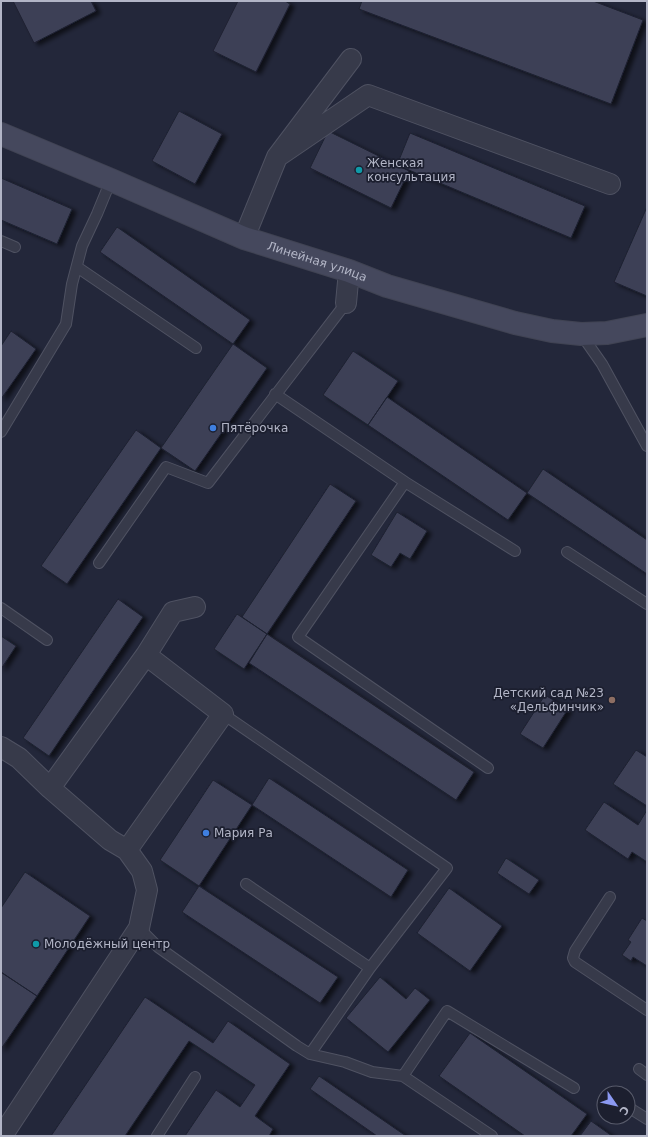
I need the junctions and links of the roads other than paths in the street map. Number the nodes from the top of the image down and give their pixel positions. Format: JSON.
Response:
{"nodes":[{"id":1,"x":351,"y":59,"type":"dead end"},
{"id":2,"x":1,"y":134,"type":"edge"},
{"id":3,"x":277,"y":157,"type":"junction"},
{"id":4,"x":111,"y":180,"type":"junction"},
{"id":5,"x":610,"y":184,"type":"dead end"},
{"id":6,"x":244,"y":238,"type":"junction"},
{"id":7,"x":1,"y":241,"type":"edge"},
{"id":8,"x":15,"y":247,"type":"dead end"},
{"id":9,"x":77,"y":267,"type":"junction"},
{"id":10,"x":349,"y":271,"type":"junction"},
{"id":11,"x":346,"y":303,"type":"joint"},
{"id":12,"x":647,"y":325,"type":"edge"},
{"id":13,"x":582,"y":334,"type":"junction"},
{"id":14,"x":196,"y":348,"type":"dead end"},
{"id":15,"x":275,"y":394,"type":"junction"},
{"id":16,"x":1,"y":432,"type":"edge"},
{"id":17,"x":647,"y":446,"type":"edge"},
{"id":18,"x":405,"y":482,"type":"junction"},
{"id":19,"x":515,"y":551,"type":"dead end"},
{"id":20,"x":566,"y":552,"type":"dead end"},
{"id":21,"x":99,"y":563,"type":"dead end"},
{"id":22,"x":647,"y":604,"type":"edge"},
{"id":23,"x":195,"y":607,"type":"dead end"},
{"id":24,"x":1,"y":608,"type":"edge"},
{"id":25,"x":47,"y":640,"type":"dead end"},
{"id":26,"x":146,"y":655,"type":"junction"},
{"id":27,"x":223,"y":714,"type":"junction"},
{"id":28,"x":1,"y":747,"type":"edge"},
{"id":29,"x":488,"y":768,"type":"dead end"},
{"id":30,"x":50,"y":788,"type":"junction"},
{"id":31,"x":127,"y":850,"type":"junction"},
{"id":32,"x":246,"y":884,"type":"dead end"},
{"id":33,"x":610,"y":897,"type":"dead end"},
{"id":34,"x":139,"y":928,"type":"junction"},
{"id":35,"x":370,"y":968,"type":"junction"},
{"id":36,"x":647,"y":1010,"type":"edge"},
{"id":37,"x":310,"y":1054,"type":"junction"},
{"id":38,"x":403,"y":1076,"type":"junction"},
{"id":39,"x":195,"y":1077,"type":"dead end"},
{"id":40,"x":574,"y":1088,"type":"dead end"},
{"id":41,"x":636,"y":1112,"type":"edge"},
{"id":42,"x":647,"y":1119,"type":"edge"},
{"id":43,"x":2,"y":1136,"type":"edge"},
{"id":44,"x":157,"y":1136,"type":"edge"},
{"id":45,"x":492,"y":1136,"type":"edge"}],
"edges":[{"from":1,"to":3,"type":"street"},
{"from":2,"to":4,"type":"main road","name":"Линейная улица"},
{"from":3,"to":5,"type":"street"},
{"from":3,"to":6,"type":"street"},
{"from":4,"to":6,"type":"main road","name":"Линейная улица"},
{"from":4,"to":9,"type":"lane"},
{"from":6,"to":10,"type":"main road","name":"Линейная улица"},
{"from":7,"to":8,"type":"lane"},
{"from":9,"to":14,"type":"lane"},
{"from":9,"to":16,"type":"lane"},
{"from":10,"to":11,"type":"street"},
{"from":10,"to":13,"type":"main road","name":"Линейная улица"},
{"from":11,"to":15,"type":"lane"},
{"from":12,"to":13,"type":"main road","name":"Линейная улица"},
{"from":13,"to":17,"type":"lane"},
{"from":15,"to":18,"type":"lane"},
{"from":15,"to":21,"type":"lane"},
{"from":18,"to":19,"type":"lane"},
{"from":18,"to":29,"type":"lane"},
{"from":20,"to":22,"type":"lane"},
{"from":23,"to":26,"type":"street"},
{"from":24,"to":25,"type":"lane"},
{"from":26,"to":27,"type":"street"},
{"from":26,"to":30,"type":"street"},
{"from":27,"to":31,"type":"street"},
{"from":27,"to":35,"type":"lane"},
{"from":28,"to":30,"type":"street"},
{"from":30,"to":31,"type":"street"},
{"from":31,"to":34,"type":"street"},
{"from":32,"to":35,"type":"lane"},
{"from":33,"to":36,"type":"lane"},
{"from":34,"to":37,"type":"lane"},
{"from":34,"to":43,"type":"street"},
{"from":35,"to":37,"type":"lane"},
{"from":37,"to":38,"type":"lane"},
{"from":38,"to":40,"type":"lane"},
{"from":38,"to":45,"type":"lane"},
{"from":39,"to":44,"type":"lane"},
{"from":41,"to":42,"type":"lane"}]}
